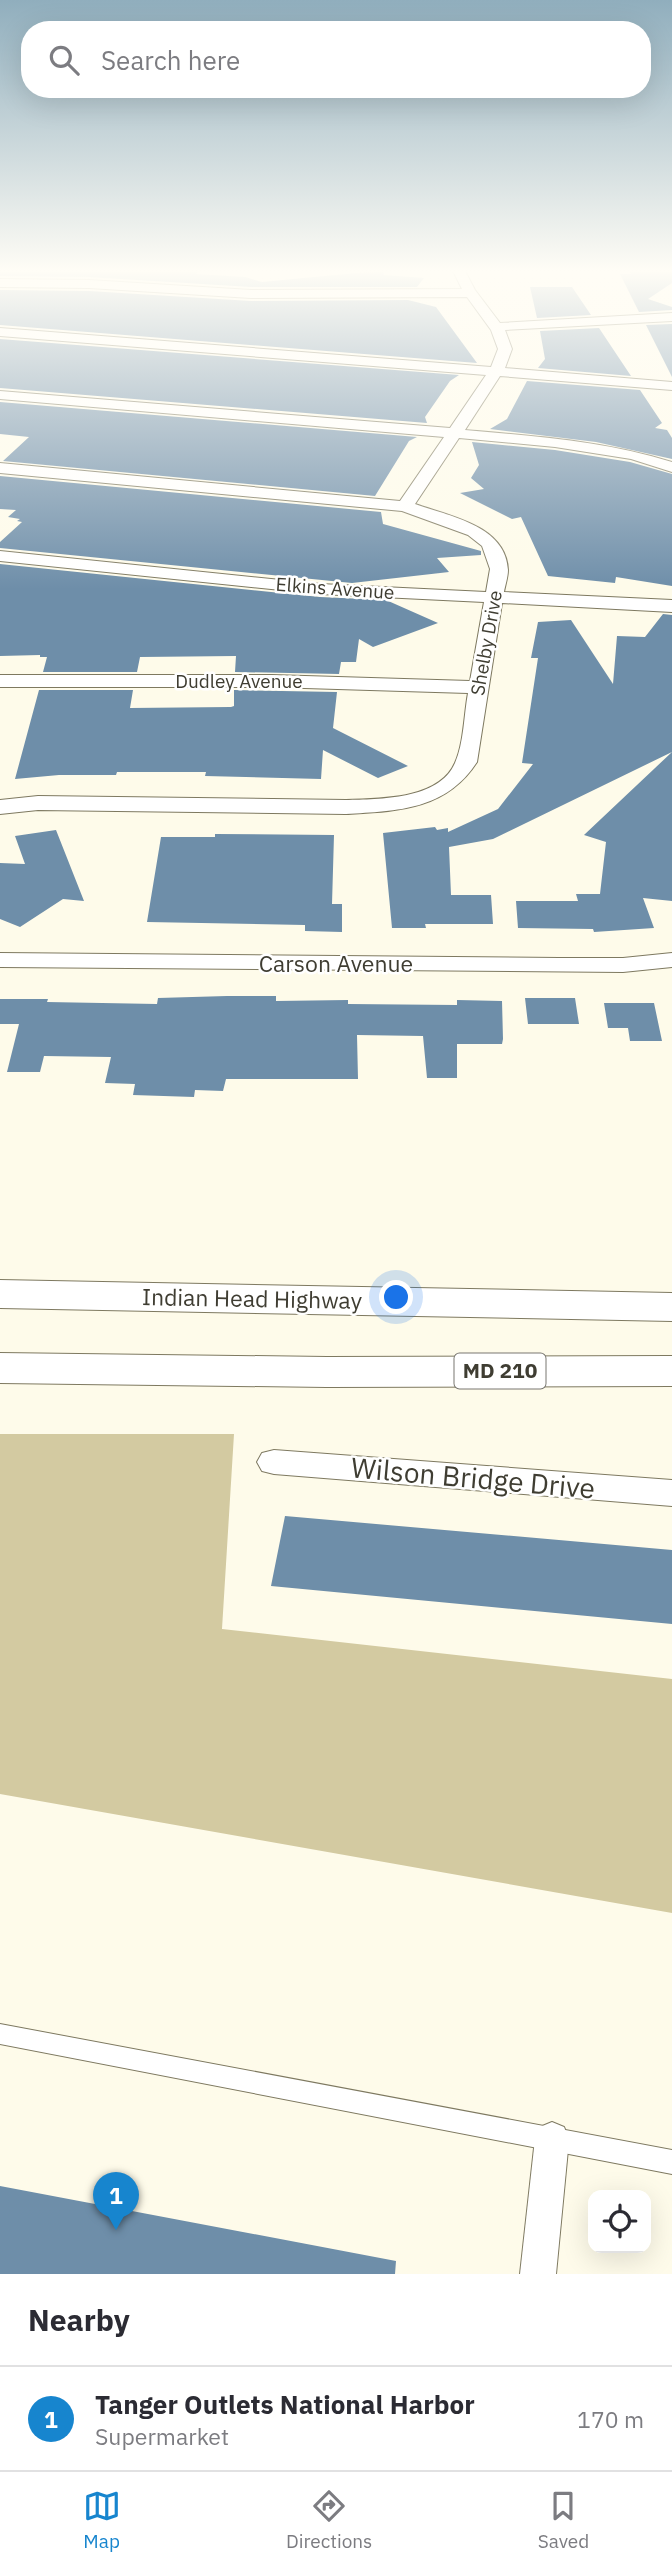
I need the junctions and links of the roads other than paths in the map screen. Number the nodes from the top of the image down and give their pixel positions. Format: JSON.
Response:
{"nodes":[{"id":1,"x":492,"y":377,"type":"edge"},
{"id":2,"x":560,"y":377,"type":"edge"},
{"id":3,"x":672,"y":386,"type":"edge"},
{"id":4,"x":0,"y":395,"type":"edge"},
{"id":5,"x":452,"y":434,"type":"junction"},
{"id":6,"x":672,"y":467,"type":"edge"},
{"id":7,"x":0,"y":468,"type":"edge"},
{"id":8,"x":405,"y":506,"type":"junction"},
{"id":9,"x":0,"y":556,"type":"edge"},
{"id":10,"x":494,"y":597,"type":"junction"},
{"id":11,"x":672,"y":606,"type":"edge"},
{"id":12,"x":0,"y":681,"type":"edge"},
{"id":13,"x":477,"y":687,"type":"junction"},
{"id":14,"x":0,"y":807,"type":"edge"},
{"id":15,"x":0,"y":960,"type":"edge"},
{"id":16,"x":672,"y":960,"type":"edge"},
{"id":17,"x":0,"y":1294,"type":"edge"},
{"id":18,"x":672,"y":1307,"type":"edge"},
{"id":19,"x":0,"y":1367,"type":"edge"},
{"id":20,"x":672,"y":1371,"type":"edge"},
{"id":21,"x":274,"y":1462,"type":"dead end"},
{"id":22,"x":672,"y":1493,"type":"edge"},
{"id":23,"x":0,"y":2034,"type":"edge"},
{"id":24,"x":552,"y":2139,"type":"junction"},
{"id":25,"x":672,"y":2162,"type":"edge"},
{"id":26,"x":538,"y":2274,"type":"edge"}],
"edges":[{"from":1,"to":5,"type":"street"},
{"from":2,"to":3,"type":"street"},
{"from":4,"to":5,"type":"street"},
{"from":5,"to":6,"type":"street"},
{"from":5,"to":8,"type":"street"},
{"from":7,"to":8,"type":"street","name":"Shelby Drive"},
{"from":8,"to":10,"type":"street","name":"Shelby Drive"},
{"from":9,"to":10,"type":"street","name":"Elkins Avenue"},
{"from":10,"to":11,"type":"street","name":"Elkins Avenue"},
{"from":10,"to":13,"type":"street","name":"Shelby Drive"},
{"from":12,"to":13,"type":"street","name":"Dudley Avenue"},
{"from":13,"to":14,"type":"street","name":"Shelby Drive"},
{"from":15,"to":16,"type":"street","name":"Carson Avenue"},
{"from":17,"to":18,"type":"highway","name":"Indian Head Highway"},
{"from":19,"to":20,"type":"highway","number":"MD 210"},
{"from":21,"to":22,"type":"street","name":"Wilson Bridge Drive"},
{"from":23,"to":24,"type":"lane"},
{"from":24,"to":25,"type":"lane"},
{"from":24,"to":26,"type":"street"}]}
